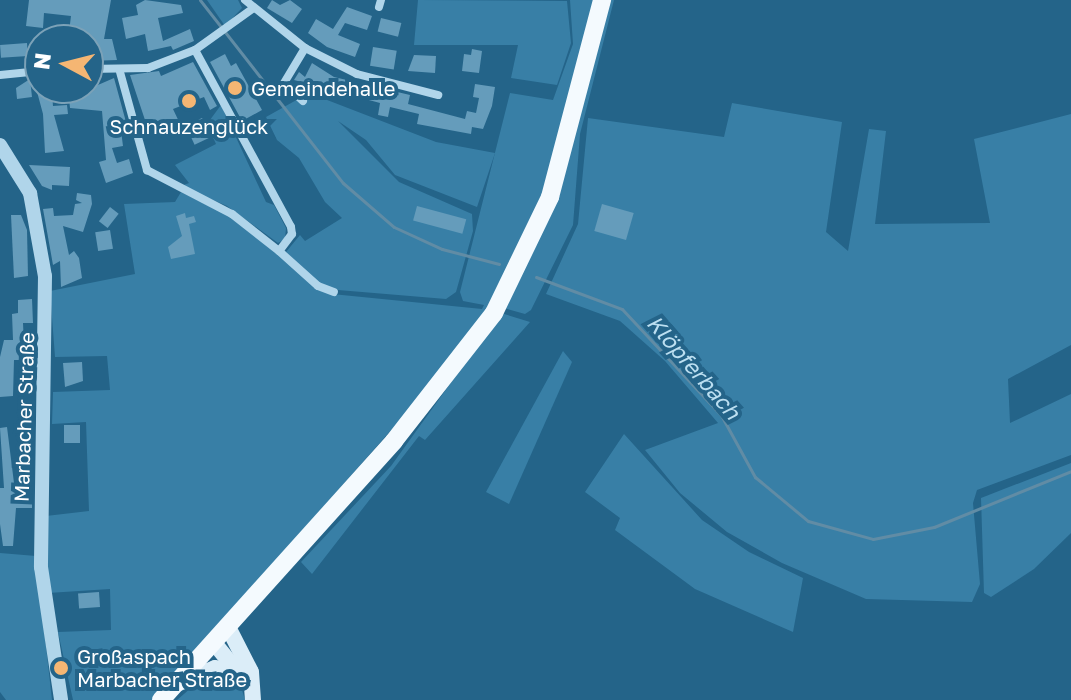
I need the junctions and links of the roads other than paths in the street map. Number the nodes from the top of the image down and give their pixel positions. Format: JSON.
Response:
{"nodes":[{"id":1,"x":245,"y":0,"type":"edge"},
{"id":2,"x":602,"y":0,"type":"edge"},
{"id":3,"x":252,"y":9,"type":"junction"},
{"id":4,"x":305,"y":48,"type":"junction"},
{"id":5,"x":195,"y":50,"type":"junction"},
{"id":6,"x":104,"y":70,"type":"edge"},
{"id":7,"x":120,"y":72,"type":"junction"},
{"id":8,"x":24,"y":73,"type":"edge"},
{"id":9,"x":0,"y":75,"type":"edge"},
{"id":10,"x":438,"y":95,"type":"dead end"},
{"id":11,"x":303,"y":101,"type":"dead end"},
{"id":12,"x":0,"y":145,"type":"edge"},
{"id":13,"x":279,"y":251,"type":"junction"},
{"id":14,"x":334,"y":292,"type":"dead end"},
{"id":15,"x":229,"y":629,"type":"junction"},
{"id":16,"x":215,"y":644,"type":"junction"},
{"id":17,"x":242,"y":679,"type":"junction"},
{"id":18,"x":177,"y":684,"type":"junction"},
{"id":19,"x":61,"y":700,"type":"edge"},
{"id":20,"x":161,"y":700,"type":"edge"},
{"id":21,"x":250,"y":700,"type":"edge"}],
"edges":[{"from":1,"to":3,"type":"street"},
{"from":2,"to":15,"type":"main road"},
{"from":3,"to":4,"type":"street"},
{"from":3,"to":5,"type":"street"},
{"from":4,"to":10,"type":"street"},
{"from":4,"to":11,"type":"street"},
{"from":5,"to":7,"type":"street"},
{"from":5,"to":13,"type":"street"},
{"from":6,"to":7,"type":"street"},
{"from":7,"to":13,"type":"street"},
{"from":8,"to":9,"type":"street"},
{"from":12,"to":19,"type":"street","name":"Marbacher Straße"},
{"from":13,"to":14,"type":"street"},
{"from":15,"to":16,"type":"main road"},
{"from":15,"to":21,"type":"main road"},
{"from":16,"to":17,"type":"main road"},
{"from":16,"to":18,"type":"main road"},
{"from":17,"to":18,"type":"main road"},
{"from":17,"to":21,"type":"main road"},
{"from":18,"to":20,"type":"main road"}]}
